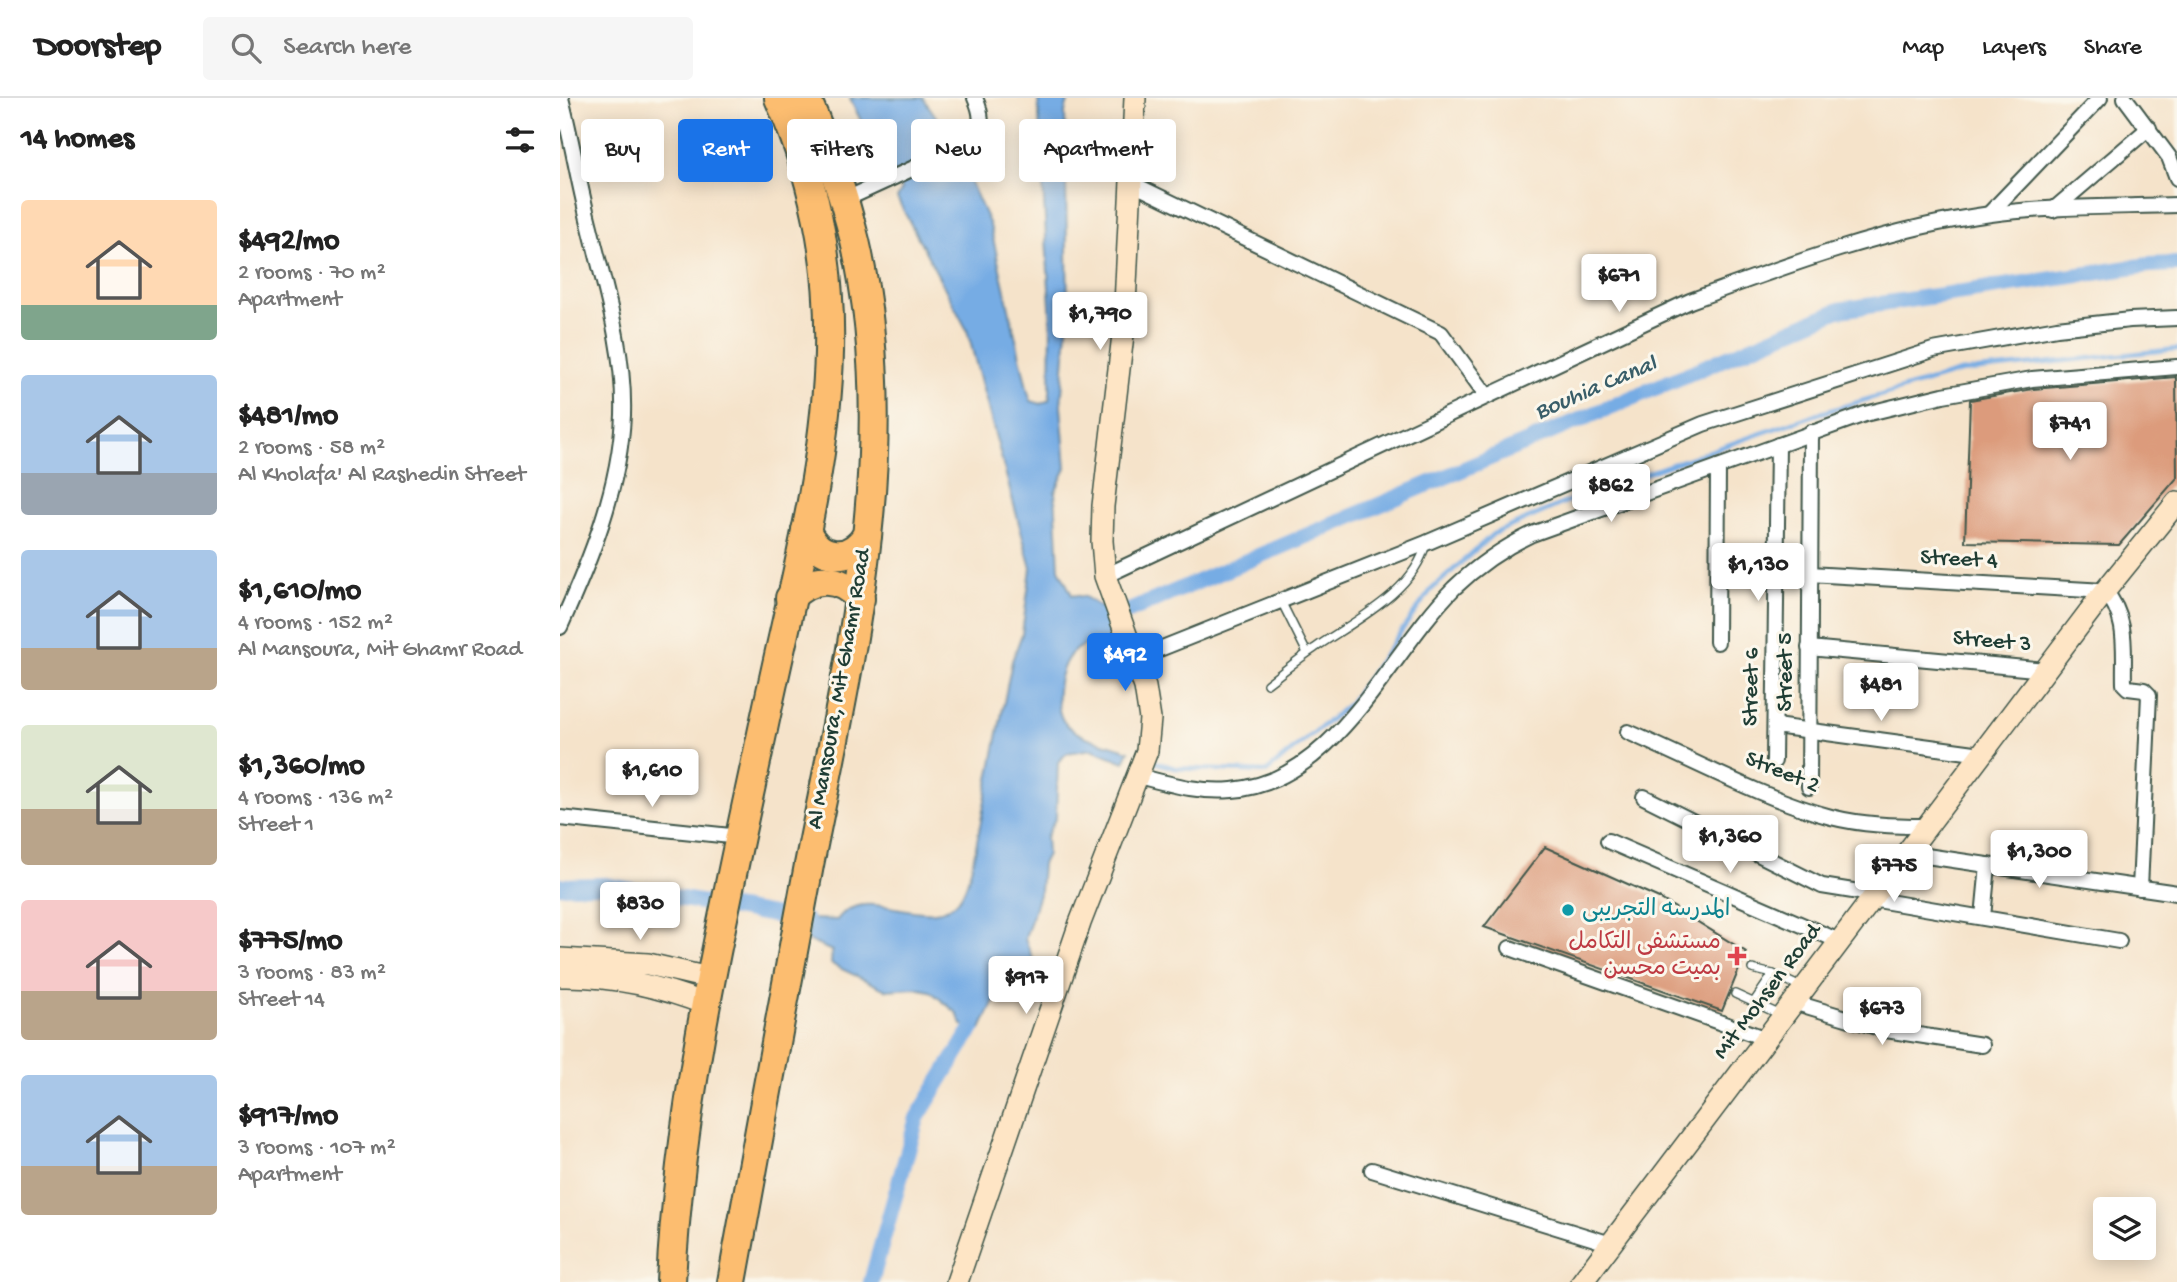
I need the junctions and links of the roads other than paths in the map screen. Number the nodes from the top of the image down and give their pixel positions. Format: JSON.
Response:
{"nodes":[{"id":1,"x":561,"y":98,"type":"edge"},
{"id":2,"x":779,"y":98,"type":"edge"},
{"id":3,"x":806,"y":98,"type":"edge"},
{"id":4,"x":975,"y":98,"type":"edge"},
{"id":5,"x":1135,"y":98,"type":"edge"},
{"id":6,"x":2100,"y":98,"type":"edge"},
{"id":7,"x":2125,"y":98,"type":"edge"},
{"id":8,"x":1134,"y":119,"type":"edge"},
{"id":9,"x":2149,"y":128,"type":"junction"},
{"id":10,"x":2173,"y":154,"type":"edge"},
{"id":11,"x":2177,"y":178,"type":"edge"},
{"id":12,"x":1129,"y":182,"type":"joint"},
{"id":13,"x":844,"y":200,"type":"junction"},
{"id":14,"x":2177,"y":205,"type":"edge"},
{"id":15,"x":2053,"y":210,"type":"junction"},
{"id":16,"x":1989,"y":214,"type":"junction"},
{"id":17,"x":2177,"y":318,"type":"edge"},
{"id":18,"x":2177,"y":366,"type":"edge"},
{"id":19,"x":1487,"y":396,"type":"junction"},
{"id":20,"x":1811,"y":432,"type":"junction"},
{"id":21,"x":1777,"y":445,"type":"junction"},
{"id":22,"x":1718,"y":467,"type":"junction"},
{"id":23,"x":2177,"y":502,"type":"edge"},
{"id":24,"x":806,"y":530,"type":"junction"},
{"id":25,"x":867,"y":535,"type":"junction"},
{"id":26,"x":1426,"y":542,"type":"junction"},
{"id":27,"x":1810,"y":574,"type":"junction"},
{"id":28,"x":1105,"y":576,"type":"junction"},
{"id":29,"x":2105,"y":591,"type":"junction"},
{"id":30,"x":790,"y":598,"type":"junction"},
{"id":31,"x":860,"y":599,"type":"junction"},
{"id":32,"x":1280,"y":601,"type":"junction"},
{"id":33,"x":560,"y":627,"type":"edge"},
{"id":34,"x":1717,"y":642,"type":"dead end"},
{"id":35,"x":1809,"y":648,"type":"junction"},
{"id":36,"x":1307,"y":653,"type":"junction"},
{"id":37,"x":1137,"y":658,"type":"junction"},
{"id":38,"x":2046,"y":670,"type":"junction"},
{"id":39,"x":1267,"y":684,"type":"dead end"},
{"id":40,"x":1775,"y":726,"type":"junction"},
{"id":41,"x":1808,"y":731,"type":"junction"},
{"id":42,"x":1628,"y":732,"type":"dead end"},
{"id":43,"x":1982,"y":754,"type":"junction"},
{"id":44,"x":1774,"y":761,"type":"dead end"},
{"id":45,"x":1142,"y":765,"type":"junction"},
{"id":46,"x":1808,"y":787,"type":"dead end"},
{"id":47,"x":1644,"y":797,"type":"dead end"},
{"id":48,"x":560,"y":818,"type":"edge"},
{"id":49,"x":1927,"y":826,"type":"junction"},
{"id":50,"x":1608,"y":841,"type":"dead end"},
{"id":51,"x":738,"y":847,"type":"junction"},
{"id":52,"x":1906,"y":853,"type":"junction"},
{"id":53,"x":1988,"y":865,"type":"junction"},
{"id":54,"x":2140,"y":888,"type":"junction"},
{"id":55,"x":2177,"y":893,"type":"edge"},
{"id":56,"x":1875,"y":895,"type":"junction"},
{"id":57,"x":1983,"y":917,"type":"junction"},
{"id":58,"x":2119,"y":940,"type":"dead end"},
{"id":59,"x":1839,"y":941,"type":"junction"},
{"id":60,"x":1510,"y":947,"type":"dead end"},
{"id":61,"x":560,"y":959,"type":"edge"},
{"id":62,"x":1752,"y":969,"type":"dead end"},
{"id":63,"x":1773,"y":974,"type":"junction"},
{"id":64,"x":560,"y":976,"type":"edge"},
{"id":65,"x":712,"y":982,"type":"junction"},
{"id":66,"x":1735,"y":995,"type":"dead end"},
{"id":67,"x":1793,"y":1002,"type":"junction"},
{"id":68,"x":1753,"y":1003,"type":"junction"},
{"id":69,"x":1764,"y":1038,"type":"junction"},
{"id":70,"x":1982,"y":1045,"type":"dead end"},
{"id":71,"x":1372,"y":1170,"type":"dead end"},
{"id":72,"x":1611,"y":1244,"type":"junction"},
{"id":73,"x":671,"y":1282,"type":"edge"},
{"id":74,"x":732,"y":1282,"type":"edge"},
{"id":75,"x":957,"y":1282,"type":"edge"},
{"id":76,"x":1582,"y":1282,"type":"edge"}],
"edges":[{"from":1,"to":33,"type":"street"},
{"from":2,"to":24,"type":"highway"},
{"from":3,"to":13,"type":"highway","name":"Al Mansoura, Mit Ghamr Road"},
{"from":4,"to":13,"type":"street"},
{"from":5,"to":8,"type":"main road"},
{"from":6,"to":16,"type":"street"},
{"from":7,"to":9,"type":"street"},
{"from":9,"to":10,"type":"street"},
{"from":9,"to":15,"type":"street"},
{"from":10,"to":11,"type":"street"},
{"from":12,"to":19,"type":"street"},
{"from":12,"to":28,"type":"main road"},
{"from":13,"to":25,"type":"highway","name":"Al Mansoura, Mit Ghamr Road"},
{"from":14,"to":15,"type":"street"},
{"from":15,"to":16,"type":"street"},
{"from":16,"to":19,"type":"street"},
{"from":17,"to":26,"type":"street"},
{"from":18,"to":20,"type":"street"},
{"from":19,"to":28,"type":"street"},
{"from":20,"to":21,"type":"street"},
{"from":20,"to":27,"type":"street","name":"Street 5"},
{"from":21,"to":22,"type":"street"},
{"from":21,"to":40,"type":"street","name":"Street 6"},
{"from":22,"to":34,"type":"street"},
{"from":22,"to":45,"type":"street"},
{"from":23,"to":29,"type":"main road","name":"Mit Mohsen Road"},
{"from":24,"to":25,"type":"highway"},
{"from":24,"to":30,"type":"highway"},
{"from":25,"to":31,"type":"highway","name":"Al Mansoura, Mit Ghamr Road"},
{"from":26,"to":32,"type":"street"},
{"from":26,"to":36,"type":"lane"},
{"from":27,"to":29,"type":"street","name":"Street 4"},
{"from":27,"to":35,"type":"street","name":"Street 5"},
{"from":28,"to":37,"type":"main road"},
{"from":29,"to":38,"type":"main road","name":"Mit Mohsen Road"},
{"from":29,"to":54,"type":"street"},
{"from":30,"to":31,"type":"highway"},
{"from":30,"to":51,"type":"highway"},
{"from":31,"to":74,"type":"highway","name":"Al Mansoura, Mit Ghamr Road"},
{"from":32,"to":36,"type":"lane"},
{"from":32,"to":37,"type":"street"},
{"from":35,"to":38,"type":"street","name":"Street 3"},
{"from":35,"to":41,"type":"street","name":"Street 5"},
{"from":36,"to":39,"type":"lane"},
{"from":37,"to":45,"type":"main road"},
{"from":38,"to":43,"type":"main road","name":"Mit Mohsen Road"},
{"from":40,"to":41,"type":"street"},
{"from":40,"to":44,"type":"street","name":"Street 6"},
{"from":41,"to":43,"type":"street"},
{"from":41,"to":46,"type":"street","name":"Street 5"},
{"from":42,"to":49,"type":"street","name":"Street 2"},
{"from":43,"to":49,"type":"main road","name":"Mit Mohsen Road"},
{"from":45,"to":75,"type":"main road"},
{"from":47,"to":56,"type":"street"},
{"from":48,"to":51,"type":"street"},
{"from":49,"to":52,"type":"main road","name":"Mit Mohsen Road"},
{"from":50,"to":59,"type":"street"},
{"from":51,"to":65,"type":"highway"},
{"from":52,"to":53,"type":"street"},
{"from":52,"to":56,"type":"main road","name":"Mit Mohsen Road"},
{"from":53,"to":54,"type":"street"},
{"from":53,"to":57,"type":"street"},
{"from":54,"to":55,"type":"street"},
{"from":56,"to":57,"type":"street"},
{"from":56,"to":59,"type":"main road","name":"Mit Mohsen Road"},
{"from":57,"to":58,"type":"street"},
{"from":59,"to":67,"type":"main road","name":"Mit Mohsen Road"},
{"from":60,"to":69,"type":"street"},
{"from":61,"to":65,"type":"main road"},
{"from":62,"to":63,"type":"lane"},
{"from":63,"to":67,"type":"lane"},
{"from":63,"to":68,"type":"lane"},
{"from":64,"to":65,"type":"main road"},
{"from":65,"to":73,"type":"highway"},
{"from":66,"to":68,"type":"lane"},
{"from":67,"to":68,"type":"lane"},
{"from":67,"to":69,"type":"main road","name":"Mit Mohsen Road"},
{"from":67,"to":70,"type":"street"},
{"from":69,"to":72,"type":"main road","name":"Mit Mohsen Road"},
{"from":71,"to":72,"type":"street"},
{"from":72,"to":76,"type":"main road","name":"Mit Mohsen Road"}]}
